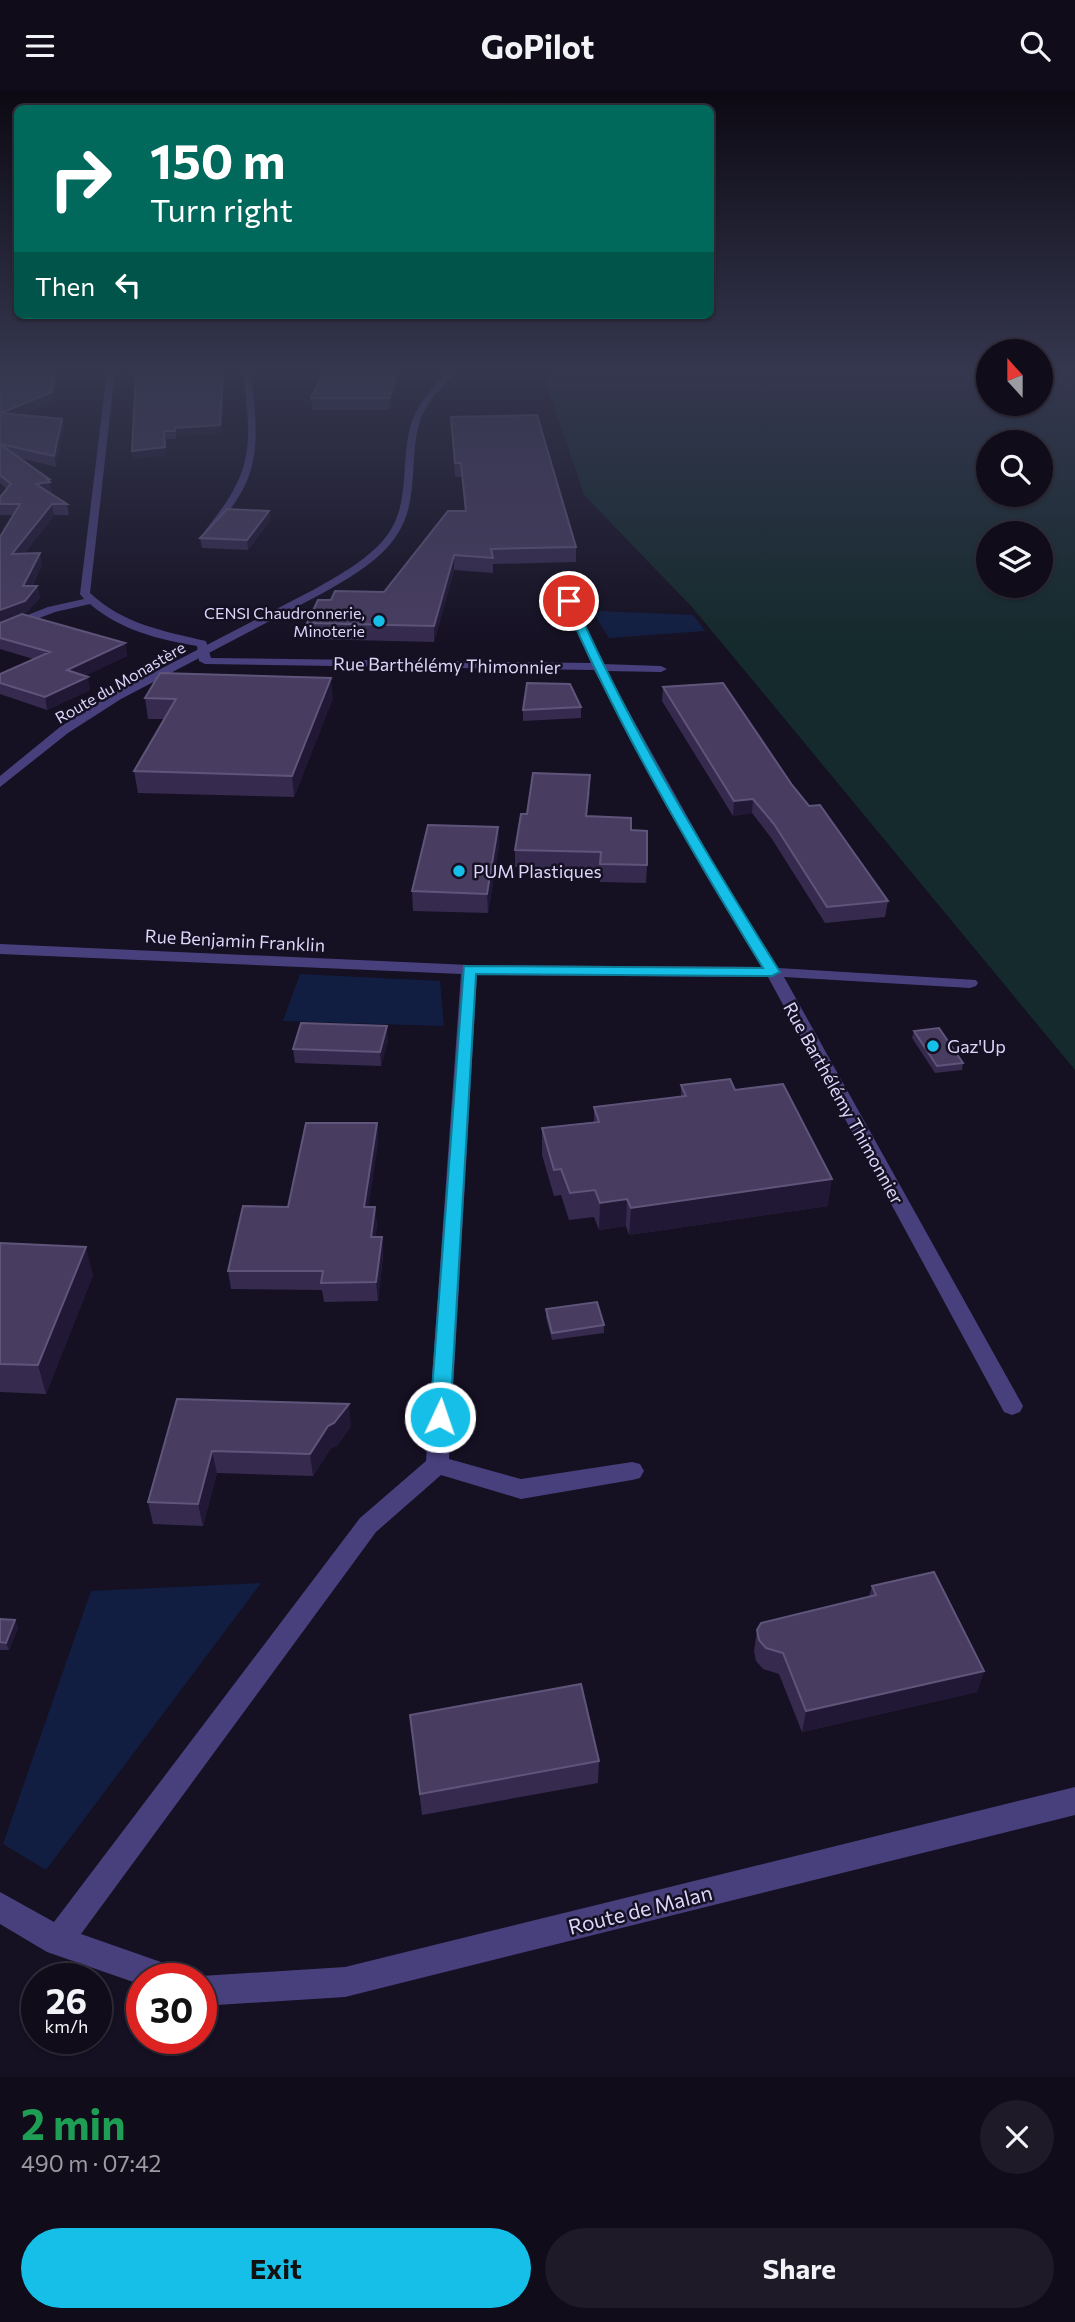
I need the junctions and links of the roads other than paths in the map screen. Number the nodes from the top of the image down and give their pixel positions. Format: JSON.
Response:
{"nodes":[{"id":1,"x":99,"y":464,"type":"edge"},
{"id":2,"x":248,"y":464,"type":"edge"},
{"id":3,"x":409,"y":464,"type":"edge"},
{"id":4,"x":210,"y":531,"type":"edge"},
{"id":5,"x":91,"y":601,"type":"junction"},
{"id":6,"x":569,"y":601,"type":"dead end"},
{"id":7,"x":0,"y":629,"type":"edge"},
{"id":8,"x":205,"y":651,"type":"junction"},
{"id":9,"x":598,"y":667,"type":"junction"},
{"id":10,"x":661,"y":669,"type":"dead end"},
{"id":11,"x":0,"y":783,"type":"edge"},
{"id":12,"x":0,"y":949,"type":"edge"},
{"id":13,"x":469,"y":969,"type":"junction"},
{"id":14,"x":772,"y":972,"type":"junction"},
{"id":15,"x":970,"y":983,"type":"dead end"},
{"id":16,"x":1012,"y":1406,"type":"dead end"},
{"id":17,"x":437,"y":1465,"type":"junction"},
{"id":18,"x":632,"y":1471,"type":"dead end"},
{"id":19,"x":1075,"y":1801,"type":"edge"},
{"id":20,"x":0,"y":1907,"type":"edge"},
{"id":21,"x":58,"y":1941,"type":"junction"},
{"id":22,"x":126,"y":1965,"type":"edge"},
{"id":23,"x":217,"y":1990,"type":"edge"}],
"edges":[{"from":1,"to":5,"type":"street"},
{"from":2,"to":4,"type":"street"},
{"from":3,"to":8,"type":"street","name":"Route du Monastère"},
{"from":5,"to":7,"type":"street"},
{"from":5,"to":8,"type":"street"},
{"from":6,"to":9,"type":"street"},
{"from":8,"to":9,"type":"street","name":"Rue Barthélémy Thimonnier"},
{"from":8,"to":11,"type":"street","name":"Route du Monastère"},
{"from":9,"to":10,"type":"street"},
{"from":9,"to":14,"type":"street","name":"Rue Barthélémy Thimonnier"},
{"from":12,"to":13,"type":"street","name":"Rue Benjamin Franklin"},
{"from":13,"to":14,"type":"street","name":"Rue Benjamin Franklin"},
{"from":13,"to":17,"type":"street"},
{"from":14,"to":15,"type":"street","name":"Rue Benjamin Franklin"},
{"from":14,"to":16,"type":"street","name":"Rue Barthélémy Thimonnier"},
{"from":17,"to":18,"type":"street"},
{"from":17,"to":21,"type":"street"},
{"from":19,"to":23,"type":"street","name":"Route de Malan"},
{"from":20,"to":21,"type":"street"},
{"from":21,"to":22,"type":"street"}]}
